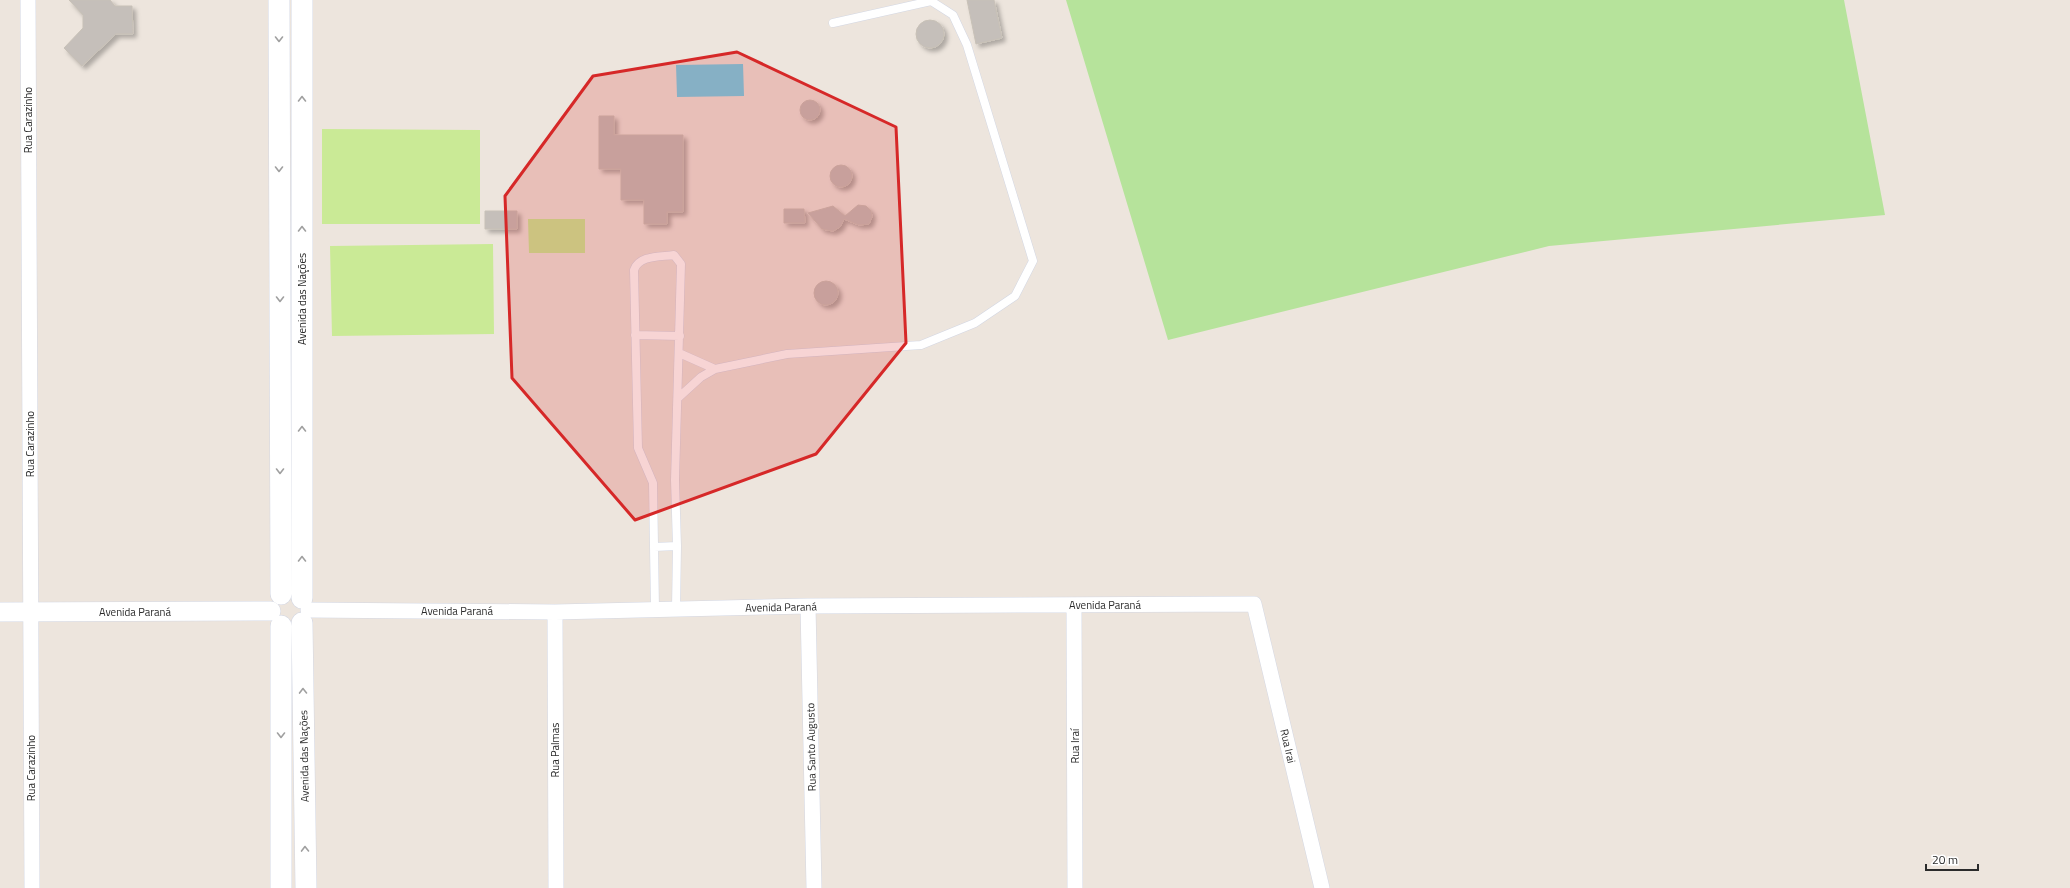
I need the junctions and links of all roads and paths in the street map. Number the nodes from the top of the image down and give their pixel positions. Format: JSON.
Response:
{"nodes":[{"id":1,"x":28,"y":0,"type":"edge"},
{"id":2,"x":279,"y":0,"type":"edge"},
{"id":3,"x":302,"y":0,"type":"edge"},
{"id":4,"x":833,"y":23,"type":"dead end"},
{"id":5,"x":635,"y":335,"type":"junction"},
{"id":6,"x":680,"y":336,"type":"junction"},
{"id":7,"x":679,"y":353,"type":"junction"},
{"id":8,"x":715,"y":369,"type":"junction"},
{"id":9,"x":678,"y":398,"type":"junction"},
{"id":10,"x":654,"y":546,"type":"junction"},
{"id":11,"x":677,"y":546,"type":"junction"},
{"id":12,"x":1254,"y":604,"type":"joint"},
{"id":13,"x":1074,"y":605,"type":"junction"},
{"id":14,"x":808,"y":606,"type":"junction"},
{"id":15,"x":655,"y":609,"type":"junction"},
{"id":16,"x":676,"y":609,"type":"junction"},
{"id":17,"x":278,"y":610,"type":"junction"},
{"id":18,"x":304,"y":610,"type":"junction"},
{"id":19,"x":0,"y":612,"type":"edge"},
{"id":20,"x":30,"y":612,"type":"junction"},
{"id":21,"x":554,"y":612,"type":"junction"},
{"id":22,"x":32,"y":888,"type":"edge"},
{"id":23,"x":281,"y":888,"type":"edge"},
{"id":24,"x":306,"y":888,"type":"edge"},
{"id":25,"x":556,"y":888,"type":"edge"},
{"id":26,"x":814,"y":888,"type":"edge"},
{"id":27,"x":1076,"y":888,"type":"edge"},
{"id":28,"x":1322,"y":888,"type":"edge"}],
"edges":[{"from":1,"to":20,"type":"street","name":"Rua Carazinho"},
{"from":2,"to":17,"type":"main road","name":"Avenida das Nações","one_way":true},
{"from":18,"to":3,"type":"main road","name":"Avenida das Nações","one_way":true},
{"from":4,"to":8,"type":"lane"},
{"from":5,"to":6,"type":"lane"},
{"from":5,"to":6,"type":"lane"},
{"from":5,"to":10,"type":"lane"},
{"from":6,"to":7,"type":"lane"},
{"from":7,"to":8,"type":"lane"},
{"from":7,"to":9,"type":"lane"},
{"from":8,"to":9,"type":"lane"},
{"from":9,"to":11,"type":"lane"},
{"from":10,"to":11,"type":"lane"},
{"from":10,"to":15,"type":"lane"},
{"from":11,"to":16,"type":"lane"},
{"from":12,"to":13,"type":"street","name":"Avenida Paraná"},
{"from":12,"to":28,"type":"street","name":"Rua Irai"},
{"from":13,"to":14,"type":"street","name":"Avenida Paraná"},
{"from":13,"to":27,"type":"street","name":"Rua Iraí"},
{"from":14,"to":16,"type":"street","name":"Avenida Paraná"},
{"from":14,"to":26,"type":"street","name":"Rua Santo Augusto"},
{"from":15,"to":16,"type":"street","name":"Avenida Paraná"},
{"from":15,"to":21,"type":"street","name":"Avenida Paraná"},
{"from":17,"to":18,"type":"main road"},
{"from":17,"to":18,"type":"main road"},
{"from":17,"to":20,"type":"street","name":"Avenida Paraná"},
{"from":17,"to":23,"type":"main road","name":"Avenida das Nações","one_way":true},
{"from":18,"to":21,"type":"street","name":"Avenida Paraná"},
{"from":24,"to":18,"type":"main road","name":"Avenida das Nações","one_way":true},
{"from":19,"to":20,"type":"street","name":"Avenida Paraná"},
{"from":20,"to":22,"type":"street","name":"Rua Carazinho"},
{"from":21,"to":25,"type":"street","name":"Rua Palmas"}]}
